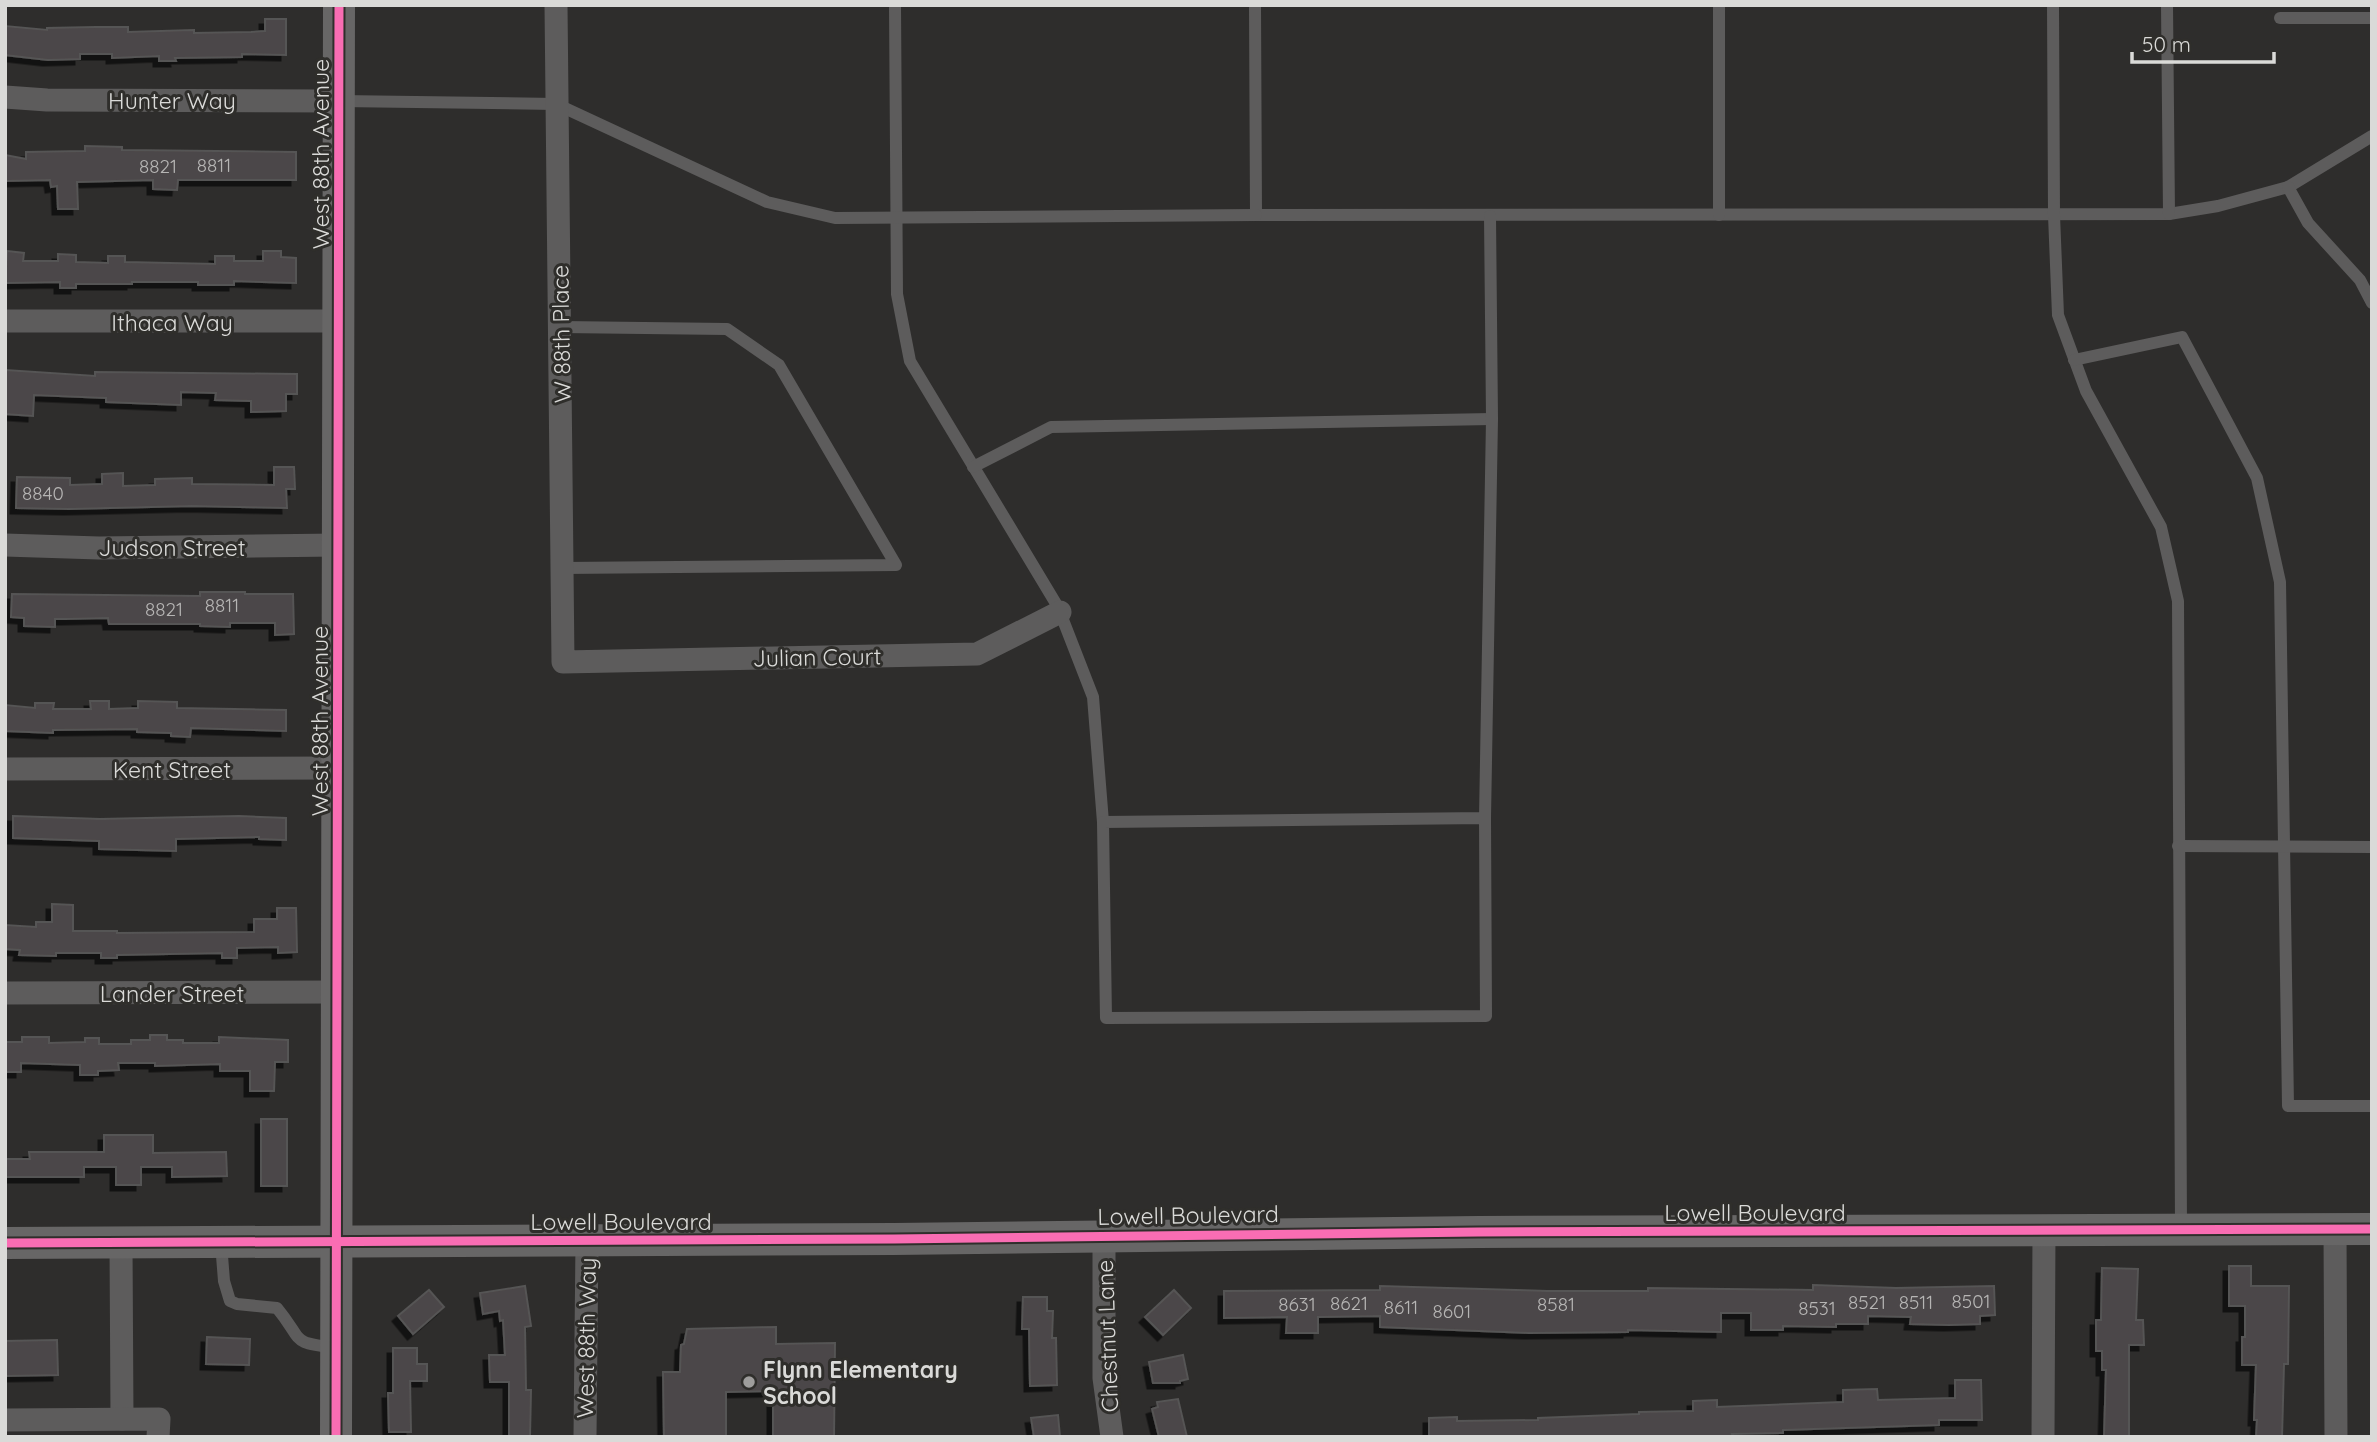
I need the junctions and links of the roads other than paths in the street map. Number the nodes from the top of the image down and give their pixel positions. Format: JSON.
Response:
{"nodes":[{"id":1,"x":339,"y":5,"type":"edge"},
{"id":2,"x":556,"y":5,"type":"edge"},
{"id":3,"x":895,"y":5,"type":"edge"},
{"id":4,"x":1255,"y":5,"type":"edge"},
{"id":5,"x":1719,"y":5,"type":"edge"},
{"id":6,"x":2053,"y":5,"type":"edge"},
{"id":7,"x":2167,"y":5,"type":"edge"},
{"id":8,"x":2280,"y":18,"type":"dead end"},
{"id":9,"x":2372,"y":18,"type":"edge"},
{"id":10,"x":5,"y":97,"type":"edge"},
{"id":11,"x":340,"y":101,"type":"junction"},
{"id":12,"x":556,"y":104,"type":"junction"},
{"id":13,"x":2372,"y":136,"type":"edge"},
{"id":14,"x":2288,"y":187,"type":"junction"},
{"id":15,"x":2169,"y":214,"type":"junction"},
{"id":16,"x":1256,"y":215,"type":"junction"},
{"id":17,"x":1719,"y":215,"type":"junction"},
{"id":18,"x":2054,"y":215,"type":"junction"},
{"id":19,"x":896,"y":216,"type":"junction"},
{"id":20,"x":1490,"y":216,"type":"junction"},
{"id":21,"x":2372,"y":272,"type":"edge"},
{"id":22,"x":2360,"y":280,"type":"junction"},
{"id":23,"x":2372,"y":303,"type":"edge"},
{"id":24,"x":5,"y":321,"type":"edge"},
{"id":25,"x":338,"y":321,"type":"junction"},
{"id":26,"x":561,"y":327,"type":"junction"},
{"id":27,"x":2074,"y":360,"type":"junction"},
{"id":28,"x":1492,"y":419,"type":"junction"},
{"id":29,"x":973,"y":467,"type":"junction"},
{"id":30,"x":5,"y":545,"type":"edge"},
{"id":31,"x":338,"y":545,"type":"junction"},
{"id":32,"x":562,"y":568,"type":"junction"},
{"id":33,"x":1060,"y":612,"type":"junction"},
{"id":34,"x":563,"y":662,"type":"joint"},
{"id":35,"x":338,"y":768,"type":"junction"},
{"id":36,"x":5,"y":769,"type":"edge"},
{"id":37,"x":1485,"y":818,"type":"junction"},
{"id":38,"x":1103,"y":822,"type":"junction"},
{"id":39,"x":2178,"y":846,"type":"junction"},
{"id":40,"x":2283,"y":846,"type":"junction"},
{"id":41,"x":2372,"y":847,"type":"edge"},
{"id":42,"x":338,"y":992,"type":"junction"},
{"id":43,"x":5,"y":993,"type":"edge"},
{"id":44,"x":2372,"y":1106,"type":"edge"},
{"id":45,"x":2044,"y":1230,"type":"junction"},
{"id":46,"x":2181,"y":1230,"type":"junction"},
{"id":47,"x":2336,"y":1230,"type":"junction"},
{"id":48,"x":2372,"y":1230,"type":"edge"},
{"id":49,"x":1104,"y":1235,"type":"junction"},
{"id":50,"x":587,"y":1240,"type":"junction"},
{"id":51,"x":338,"y":1241,"type":"junction"},
{"id":52,"x":221,"y":1242,"type":"junction"},
{"id":53,"x":5,"y":1243,"type":"edge"},
{"id":54,"x":121,"y":1243,"type":"junction"},
{"id":55,"x":337,"y":1348,"type":"junction"},
{"id":56,"x":122,"y":1419,"type":"junction"},
{"id":57,"x":5,"y":1420,"type":"edge"},
{"id":58,"x":158,"y":1428,"type":"edge"},
{"id":59,"x":336,"y":1437,"type":"edge"},
{"id":60,"x":585,"y":1437,"type":"edge"},
{"id":61,"x":1112,"y":1437,"type":"edge"},
{"id":62,"x":2043,"y":1437,"type":"edge"},
{"id":63,"x":2336,"y":1437,"type":"edge"}],
"edges":[{"from":1,"to":11,"type":"street","name":"West 88th Avenue"},
{"from":2,"to":12,"type":"street","name":"W 88th Place"},
{"from":3,"to":19,"type":"lane"},
{"from":4,"to":16,"type":"lane"},
{"from":5,"to":17,"type":"lane"},
{"from":6,"to":18,"type":"lane"},
{"from":7,"to":15,"type":"lane"},
{"from":8,"to":9,"type":"lane"},
{"from":10,"to":11,"type":"street","name":"Hunter Way"},
{"from":11,"to":12,"type":"lane"},
{"from":11,"to":25,"type":"street","name":"West 88th Avenue"},
{"from":12,"to":19,"type":"lane"},
{"from":12,"to":26,"type":"street","name":"W 88th Place"},
{"from":13,"to":14,"type":"lane"},
{"from":14,"to":15,"type":"lane"},
{"from":14,"to":22,"type":"lane"},
{"from":15,"to":18,"type":"lane"},
{"from":16,"to":19,"type":"lane"},
{"from":16,"to":20,"type":"lane"},
{"from":17,"to":18,"type":"lane"},
{"from":17,"to":20,"type":"lane"},
{"from":18,"to":27,"type":"lane"},
{"from":19,"to":29,"type":"lane"},
{"from":20,"to":28,"type":"lane"},
{"from":21,"to":22,"type":"lane"},
{"from":22,"to":23,"type":"lane"},
{"from":24,"to":25,"type":"street","name":"Ithaca Way"},
{"from":25,"to":31,"type":"street","name":"West 88th Avenue"},
{"from":26,"to":32,"type":"street","name":"W 88th Place"},
{"from":26,"to":32,"type":"lane"},
{"from":27,"to":39,"type":"lane"},
{"from":27,"to":40,"type":"lane"},
{"from":28,"to":29,"type":"lane"},
{"from":28,"to":37,"type":"lane"},
{"from":29,"to":33,"type":"lane"},
{"from":30,"to":31,"type":"street","name":"Judson Street"},
{"from":31,"to":35,"type":"street","name":"West 88th Avenue"},
{"from":32,"to":34,"type":"street","name":"W 88th Place"},
{"from":33,"to":34,"type":"street","name":"Julian Court"},
{"from":33,"to":38,"type":"lane"},
{"from":35,"to":36,"type":"street","name":"Kent Street"},
{"from":35,"to":42,"type":"street","name":"West 88th Avenue"},
{"from":37,"to":38,"type":"lane"},
{"from":37,"to":38,"type":"lane"},
{"from":39,"to":40,"type":"lane"},
{"from":39,"to":46,"type":"lane"},
{"from":40,"to":41,"type":"lane"},
{"from":40,"to":44,"type":"lane"},
{"from":42,"to":43,"type":"street","name":"Lander Street"},
{"from":42,"to":51,"type":"street","name":"West 88th Avenue"},
{"from":45,"to":46,"type":"street","name":"Lowell Boulevard"},
{"from":45,"to":49,"type":"street","name":"Lowell Boulevard"},
{"from":45,"to":62,"type":"street"},
{"from":46,"to":47,"type":"street","name":"Lowell Boulevard"},
{"from":47,"to":48,"type":"street","name":"Lowell Boulevard"},
{"from":47,"to":63,"type":"street"},
{"from":49,"to":50,"type":"street","name":"Lowell Boulevard"},
{"from":49,"to":61,"type":"street","name":"Chestnut Lane"},
{"from":50,"to":51,"type":"street","name":"Lowell Boulevard"},
{"from":50,"to":60,"type":"street","name":"West 88th Way"},
{"from":51,"to":52,"type":"street","name":"Lowell Boulevard"},
{"from":51,"to":55,"type":"street","name":"West 88th Avenue"},
{"from":52,"to":54,"type":"street","name":"Lowell Boulevard"},
{"from":52,"to":55,"type":"lane"},
{"from":53,"to":54,"type":"street","name":"Lowell Boulevard"},
{"from":54,"to":56,"type":"street"},
{"from":55,"to":59,"type":"street","name":"West 88th Avenue"},
{"from":56,"to":57,"type":"street"},
{"from":56,"to":58,"type":"street"}]}
